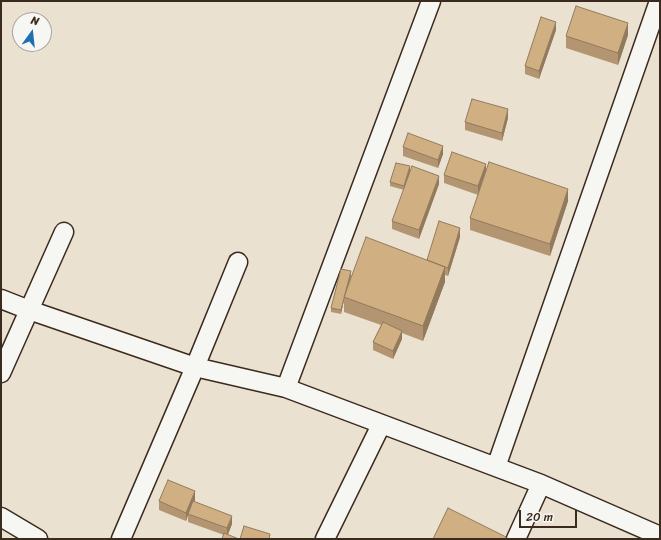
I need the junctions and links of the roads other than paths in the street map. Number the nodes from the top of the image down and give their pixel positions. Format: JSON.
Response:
{"nodes":[{"id":1,"x":432,"y":1,"type":"edge"},
{"id":2,"x":659,"y":1,"type":"edge"},
{"id":3,"x":64,"y":232,"type":"dead end"},
{"id":4,"x":238,"y":262,"type":"dead end"},
{"id":5,"x":1,"y":299,"type":"edge"},
{"id":6,"x":29,"y":310,"type":"junction"},
{"id":7,"x":195,"y":367,"type":"junction"},
{"id":8,"x":1,"y":373,"type":"edge"},
{"id":9,"x":286,"y":388,"type":"junction"},
{"id":10,"x":382,"y":425,"type":"junction"},
{"id":11,"x":496,"y":467,"type":"junction"},
{"id":12,"x":541,"y":484,"type":"junction"},
{"id":13,"x":1,"y":517,"type":"edge"},
{"id":14,"x":660,"y":536,"type":"edge"},
{"id":15,"x":38,"y":539,"type":"edge"},
{"id":16,"x":121,"y":539,"type":"edge"},
{"id":17,"x":325,"y":539,"type":"edge"},
{"id":18,"x":516,"y":539,"type":"edge"}],
"edges":[{"from":1,"to":9,"type":"street"},
{"from":2,"to":11,"type":"street"},
{"from":3,"to":6,"type":"street"},
{"from":4,"to":7,"type":"street"},
{"from":5,"to":6,"type":"street"},
{"from":6,"to":7,"type":"street"},
{"from":6,"to":8,"type":"street"},
{"from":7,"to":9,"type":"street"},
{"from":7,"to":16,"type":"street"},
{"from":9,"to":10,"type":"street"},
{"from":10,"to":11,"type":"street"},
{"from":10,"to":17,"type":"street"},
{"from":11,"to":12,"type":"street"},
{"from":12,"to":14,"type":"street"},
{"from":12,"to":18,"type":"street"},
{"from":13,"to":15,"type":"street"}]}
